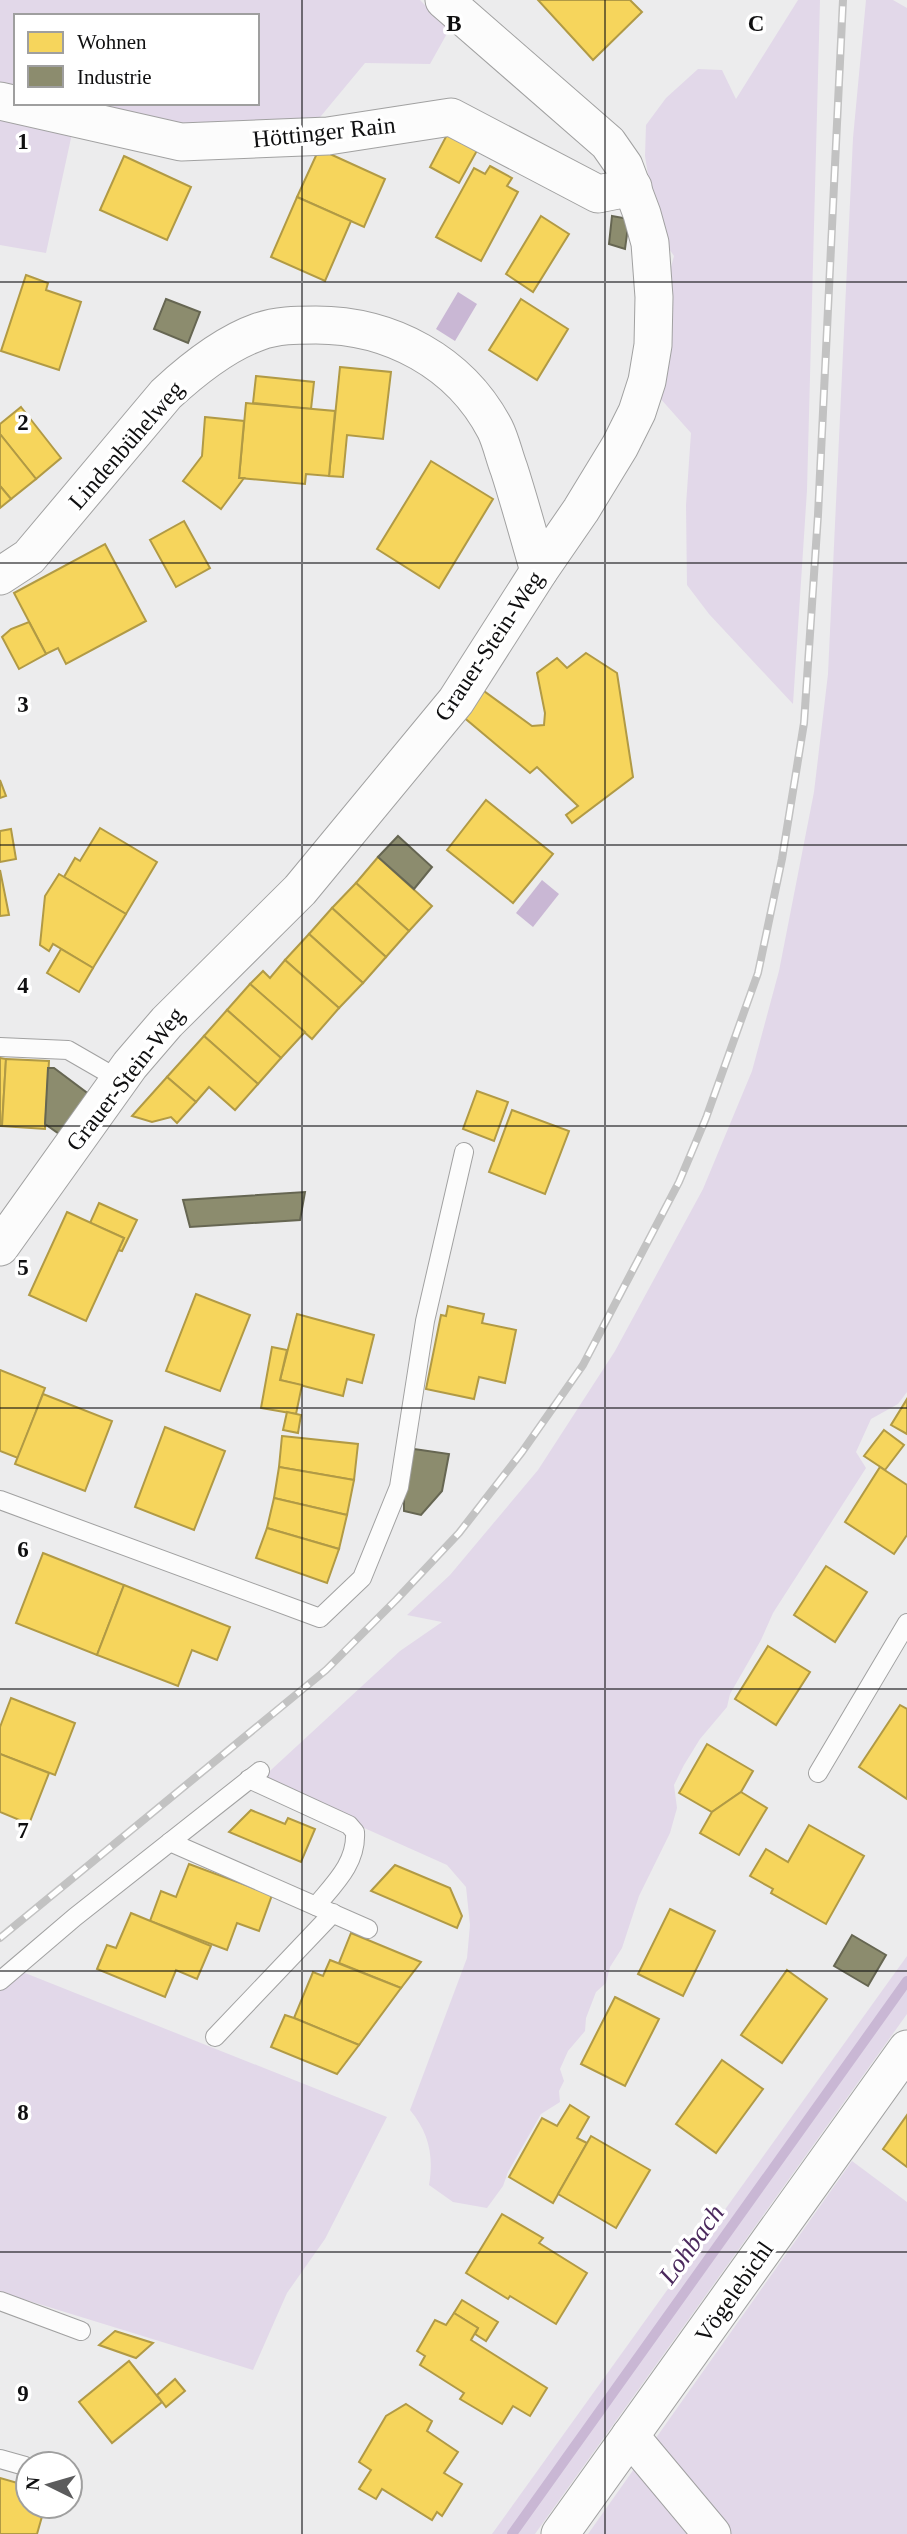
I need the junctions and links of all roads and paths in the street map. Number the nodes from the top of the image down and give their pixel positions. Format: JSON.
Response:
{"nodes":[{"id":1,"x":443,"y":0,"type":"edge"},
{"id":2,"x":18,"y":105,"type":"edge"},
{"id":3,"x":633,"y":187,"type":"junction"},
{"id":4,"x":539,"y":572,"type":"junction"},
{"id":5,"x":0,"y":576,"type":"edge"},
{"id":6,"x":0,"y":1047,"type":"edge"},
{"id":7,"x":120,"y":1080,"type":"junction"},
{"id":8,"x":464,"y":1152,"type":"dead end"},
{"id":9,"x":0,"y":1247,"type":"edge"},
{"id":10,"x":0,"y":1500,"type":"edge"},
{"id":11,"x":907,"y":1623,"type":"edge"},
{"id":12,"x":818,"y":1773,"type":"dead end"},
{"id":13,"x":170,"y":1842,"type":"junction"},
{"id":14,"x":316,"y":1906,"type":"junction"},
{"id":15,"x":333,"y":1913,"type":"junction"},
{"id":16,"x":368,"y":1928,"type":"dead end"},
{"id":17,"x":0,"y":1981,"type":"edge"},
{"id":18,"x":215,"y":2037,"type":"dead end"},
{"id":19,"x":907,"y":2049,"type":"edge"},
{"id":20,"x":0,"y":2301,"type":"edge"},
{"id":21,"x":82,"y":2330,"type":"dead end"},
{"id":22,"x":630,"y":2436,"type":"junction"},
{"id":23,"x":560,"y":2534,"type":"edge"},
{"id":24,"x":712,"y":2534,"type":"edge"}],
"edges":[{"from":1,"to":3,"type":"street","name":"Grauer-Stein-Weg"},
{"from":2,"to":3,"type":"street","name":"Höttinger Rain"},
{"from":3,"to":4,"type":"street","name":"Grauer-Stein-Weg"},
{"from":4,"to":5,"type":"street","name":"Lindenbühelweg"},
{"from":4,"to":7,"type":"street","name":"Grauer-Stein-Weg"},
{"from":6,"to":7,"type":"lane"},
{"from":7,"to":9,"type":"street","name":"Grauer-Stein-Weg"},
{"from":8,"to":10,"type":"lane"},
{"from":11,"to":12,"type":"lane"},
{"from":13,"to":14,"type":"lane"},
{"from":13,"to":14,"type":"lane"},
{"from":13,"to":17,"type":"lane"},
{"from":14,"to":15,"type":"lane"},
{"from":15,"to":16,"type":"lane"},
{"from":15,"to":18,"type":"lane"},
{"from":19,"to":22,"type":"street","name":"Vögelebichl"},
{"from":20,"to":21,"type":"lane"},
{"from":22,"to":23,"type":"street","name":"Vögelebichl"},
{"from":22,"to":24,"type":"street"}]}
